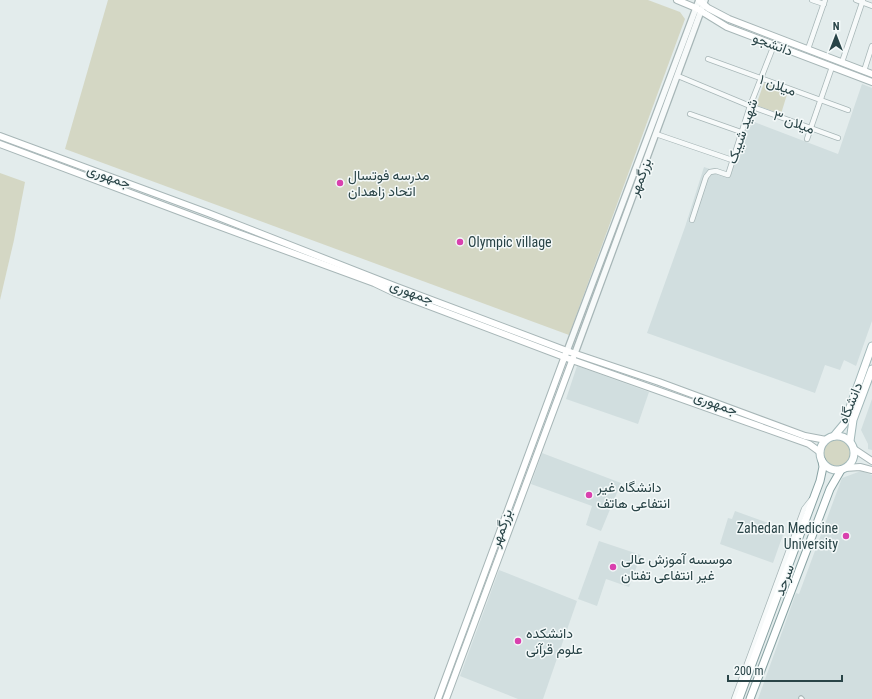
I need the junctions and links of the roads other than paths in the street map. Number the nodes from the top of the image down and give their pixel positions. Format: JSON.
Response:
{"nodes":[{"id":1,"x":677,"y":0,"type":"edge"},
{"id":2,"x":812,"y":0,"type":"edge"},
{"id":3,"x":856,"y":0,"type":"edge"},
{"id":4,"x":703,"y":1,"type":"edge"},
{"id":5,"x":863,"y":1,"type":"edge"},
{"id":6,"x":825,"y":2,"type":"edge"},
{"id":7,"x":872,"y":6,"type":"edge"},
{"id":8,"x":698,"y":10,"type":"junction"},
{"id":9,"x":774,"y":45,"type":"junction"},
{"id":10,"x":872,"y":46,"type":"edge"},
{"id":11,"x":808,"y":49,"type":"junction"},
{"id":12,"x":708,"y":58,"type":"dead end"},
{"id":13,"x":842,"y":62,"type":"junction"},
{"id":14,"x":832,"y":67,"type":"junction"},
{"id":15,"x":864,"y":71,"type":"junction"},
{"id":16,"x":872,"y":74,"type":"edge"},
{"id":17,"x":678,"y":76,"type":"junction"},
{"id":18,"x":761,"y":79,"type":"junction"},
{"id":19,"x":872,"y":82,"type":"edge"},
{"id":20,"x":820,"y":100,"type":"junction"},
{"id":21,"x":750,"y":106,"type":"junction"},
{"id":22,"x":848,"y":110,"type":"dead end"},
{"id":23,"x":690,"y":114,"type":"dead end"},
{"id":24,"x":810,"y":128,"type":"junction"},
{"id":25,"x":741,"y":132,"type":"junction"},
{"id":26,"x":0,"y":136,"type":"edge"},
{"id":27,"x":648,"y":136,"type":"junction"},
{"id":28,"x":655,"y":137,"type":"junction"},
{"id":29,"x":838,"y":138,"type":"dead end"},
{"id":30,"x":807,"y":139,"type":"dead end"},
{"id":31,"x":0,"y":144,"type":"edge"},
{"id":32,"x":732,"y":160,"type":"junction"},
{"id":33,"x":208,"y":213,"type":"junction"},
{"id":34,"x":692,"y":220,"type":"dead end"},
{"id":35,"x":204,"y":221,"type":"junction"},
{"id":36,"x":615,"y":223,"type":"junction"},
{"id":37,"x":622,"y":225,"type":"junction"},
{"id":38,"x":397,"y":287,"type":"junction"},
{"id":39,"x":394,"y":293,"type":"junction"},
{"id":40,"x":872,"y":346,"type":"edge"},
{"id":41,"x":575,"y":353,"type":"junction"},
{"id":42,"x":565,"y":354,"type":"junction"},
{"id":43,"x":572,"y":360,"type":"junction"},
{"id":44,"x":872,"y":369,"type":"edge"},
{"id":45,"x":659,"y":382,"type":"junction"},
{"id":46,"x":656,"y":389,"type":"junction"},
{"id":47,"x":834,"y":436,"type":"junction"},
{"id":48,"x":534,"y":438,"type":"junction"},
{"id":49,"x":826,"y":440,"type":"junction"},
{"id":50,"x":542,"y":441,"type":"junction"},
{"id":51,"x":850,"y":441,"type":"junction"},
{"id":52,"x":854,"y":449,"type":"junction"},
{"id":53,"x":820,"y":452,"type":"junction"},
{"id":54,"x":822,"y":461,"type":"junction"},
{"id":55,"x":872,"y":461,"type":"edge"},
{"id":56,"x":843,"y":469,"type":"junction"},
{"id":57,"x":872,"y":470,"type":"edge"},
{"id":58,"x":815,"y":495,"type":"junction"},
{"id":59,"x":438,"y":699,"type":"edge"},
{"id":60,"x":446,"y":699,"type":"edge"},
{"id":61,"x":734,"y":699,"type":"edge"},
{"id":62,"x":740,"y":699,"type":"edge"},
{"id":63,"x":750,"y":699,"type":"edge"}],
"edges":[{"from":1,"to":8,"type":"main road","name":"دانشجو"},
{"from":2,"to":6,"type":"street"},
{"from":3,"to":5,"type":"street"},
{"from":4,"to":8,"type":"street","name":"بزرگمهر"},
{"from":4,"to":11,"type":"main road","name":"دانشجو"},
{"from":5,"to":7,"type":"street"},
{"from":5,"to":13,"type":"street"},
{"from":6,"to":11,"type":"street"},
{"from":8,"to":9,"type":"main road","name":"دانشجو"},
{"from":8,"to":17,"type":"street","name":"بزرگمهر"},
{"from":8,"to":27,"type":"street","name":"بزرگمهر"},
{"from":9,"to":14,"type":"main road","name":"دانشجو"},
{"from":9,"to":18,"type":"street","name":"شهید شیبک"},
{"from":10,"to":15,"type":"street"},
{"from":11,"to":13,"type":"main road","name":"دانشجو"},
{"from":12,"to":18,"type":"street","name":"میلان ۱"},
{"from":13,"to":15,"type":"main road","name":"دانشجو"},
{"from":14,"to":19,"type":"main road","name":"دانشجو"},
{"from":14,"to":20,"type":"street"},
{"from":15,"to":16,"type":"main road","name":"دانشجو"},
{"from":17,"to":21,"type":"street","name":"میلان ۳"},
{"from":17,"to":28,"type":"street","name":"بزرگمهر"},
{"from":18,"to":20,"type":"street","name":"میلان ۱"},
{"from":18,"to":21,"type":"street","name":"شهید شیبک"},
{"from":20,"to":22,"type":"street","name":"میلان ۱"},
{"from":20,"to":24,"type":"street"},
{"from":21,"to":24,"type":"street","name":"میلان ۳"},
{"from":21,"to":25,"type":"street","name":"شهید شیبک"},
{"from":23,"to":25,"type":"street"},
{"from":24,"to":29,"type":"street","name":"میلان ۳"},
{"from":24,"to":30,"type":"street"},
{"from":25,"to":32,"type":"street","name":"شهید شیبک"},
{"from":26,"to":33,"type":"main road","name":"جمهوری"},
{"from":27,"to":28,"type":"street"},
{"from":27,"to":36,"type":"street","name":"بزرگمهر"},
{"from":28,"to":32,"type":"street"},
{"from":28,"to":37,"type":"street","name":"بزرگمهر"},
{"from":31,"to":35,"type":"main road","name":"جمهوری"},
{"from":32,"to":34,"type":"street","name":"شهید شیبک"},
{"from":33,"to":35,"type":"main road"},
{"from":33,"to":38,"type":"main road","name":"جمهوری"},
{"from":35,"to":39,"type":"main road","name":"جمهوری"},
{"from":36,"to":37,"type":"street"},
{"from":36,"to":42,"type":"street","name":"بزرگمهر"},
{"from":37,"to":41,"type":"street","name":"بزرگمهر"},
{"from":38,"to":39,"type":"main road"},
{"from":38,"to":42,"type":"main road","name":"جمهوری"},
{"from":39,"to":42,"type":"main road","name":"جمهوری"},
{"from":40,"to":47,"type":"main road","name":"دانشگاه"},
{"from":41,"to":42,"type":"main road","name":"جمهوری"},
{"from":41,"to":43,"type":"main road","name":"بزرگمهر"},
{"from":41,"to":45,"type":"main road","name":"جمهوری"},
{"from":42,"to":43,"type":"main road","name":"جمهوری"},
{"from":42,"to":48,"type":"main road","name":"بزرگمهر"},
{"from":43,"to":46,"type":"main road","name":"جمهوری"},
{"from":43,"to":50,"type":"main road","name":"بزرگمهر"},
{"from":44,"to":51,"type":"main road","name":"دانشگاه"},
{"from":45,"to":46,"type":"main road"},
{"from":45,"to":49,"type":"main road","name":"جمهوری"},
{"from":46,"to":53,"type":"main road","name":"جمهوری"},
{"from":47,"to":49,"type":"main road"},
{"from":47,"to":51,"type":"main road"},
{"from":48,"to":50,"type":"main road"},
{"from":48,"to":59,"type":"main road","name":"بزرگمهر"},
{"from":49,"to":53,"type":"main road"},
{"from":50,"to":60,"type":"main road","name":"بزرگمهر"},
{"from":51,"to":52,"type":"main road"},
{"from":52,"to":55,"type":"main road"},
{"from":52,"to":56,"type":"main road"},
{"from":53,"to":54,"type":"main road"},
{"from":54,"to":56,"type":"main road"},
{"from":54,"to":58,"type":"main road","name":"سرحد"},
{"from":56,"to":57,"type":"main road"},
{"from":56,"to":63,"type":"main road","name":"سرحد"},
{"from":58,"to":61,"type":"street"},
{"from":58,"to":62,"type":"main road","name":"سرحد"}]}
